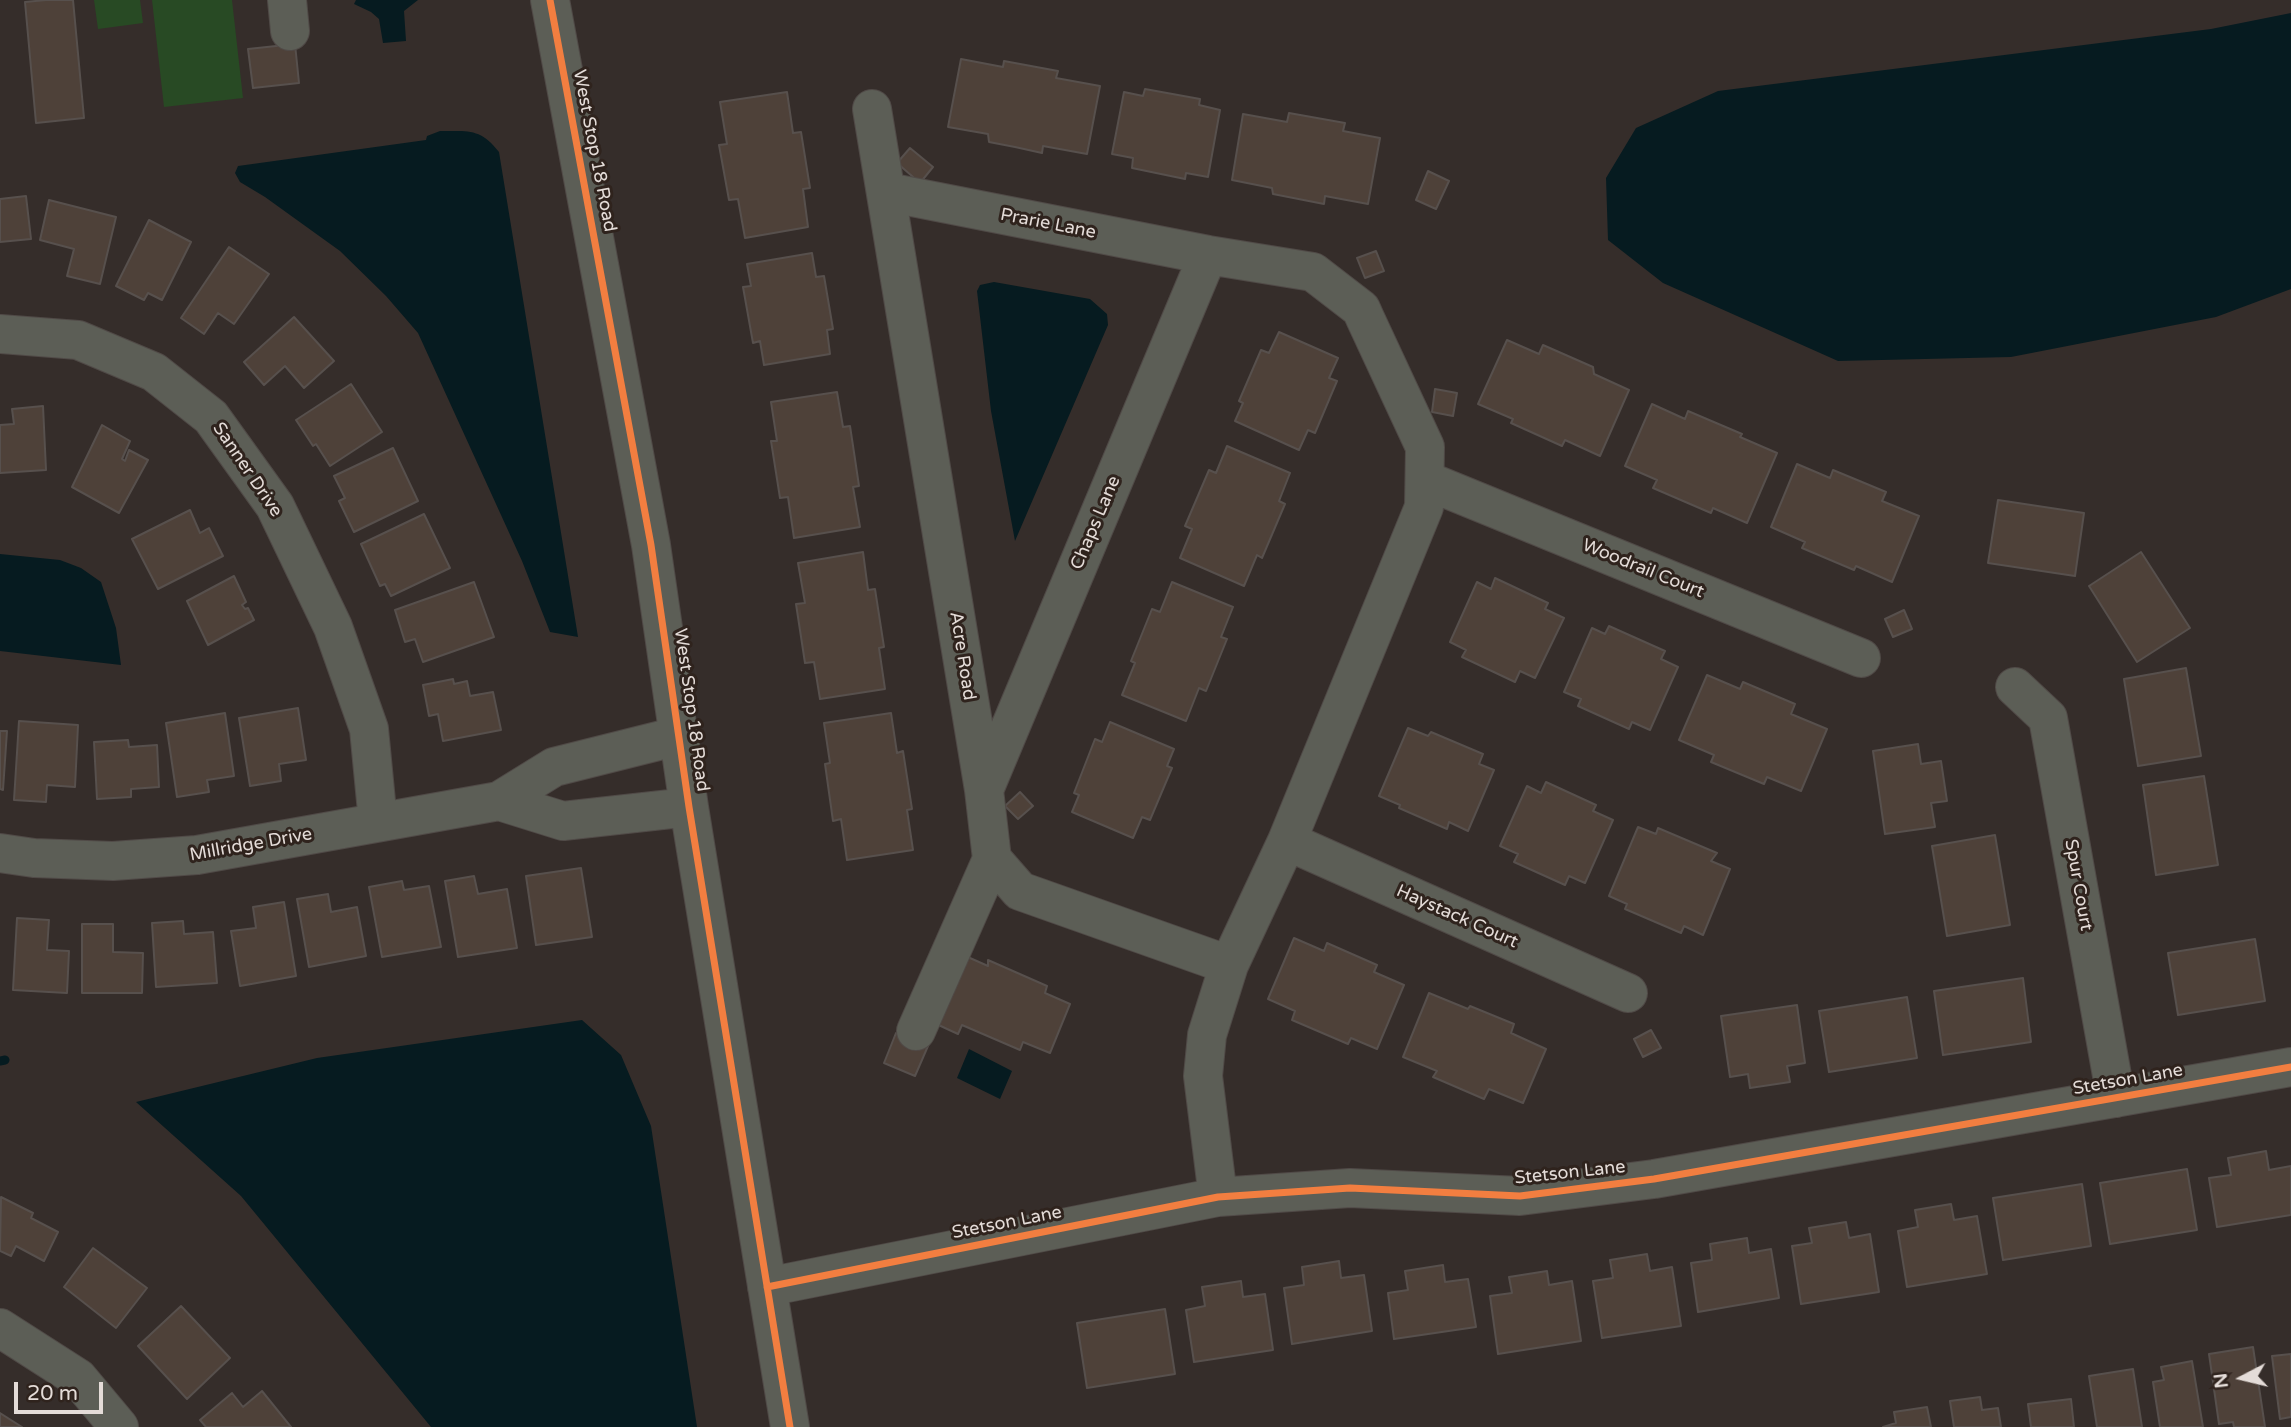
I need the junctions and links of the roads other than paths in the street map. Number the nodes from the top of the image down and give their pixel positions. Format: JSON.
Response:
{"nodes":[{"id":1,"x":550,"y":0,"type":"edge"},
{"id":2,"x":872,"y":109,"type":"dead end"},
{"id":3,"x":887,"y":192,"type":"junction"},
{"id":4,"x":1208,"y":255,"type":"junction"},
{"id":5,"x":0,"y":334,"type":"edge"},
{"id":6,"x":1425,"y":481,"type":"junction"},
{"id":7,"x":1861,"y":657,"type":"dead end"},
{"id":8,"x":2015,"y":687,"type":"dead end"},
{"id":9,"x":678,"y":736,"type":"junction"},
{"id":10,"x":984,"y":790,"type":"junction"},
{"id":11,"x":499,"y":801,"type":"junction"},
{"id":12,"x":689,"y":807,"type":"junction"},
{"id":13,"x":378,"y":822,"type":"junction"},
{"id":14,"x":1287,"y":841,"type":"junction"},
{"id":15,"x":0,"y":853,"type":"edge"},
{"id":16,"x":992,"y":859,"type":"junction"},
{"id":17,"x":1229,"y":965,"type":"junction"},
{"id":18,"x":1628,"y":993,"type":"dead end"},
{"id":19,"x":916,"y":1031,"type":"dead end"},
{"id":20,"x":2291,"y":1067,"type":"edge"},
{"id":21,"x":2116,"y":1097,"type":"junction"},
{"id":22,"x":1218,"y":1197,"type":"junction"},
{"id":23,"x":767,"y":1287,"type":"junction"},
{"id":24,"x":0,"y":1328,"type":"edge"},
{"id":25,"x":119,"y":1427,"type":"edge"},
{"id":26,"x":790,"y":1427,"type":"edge"}],
"edges":[{"from":1,"to":9,"type":"street","name":"West Stop 18 Road"},
{"from":2,"to":3,"type":"street","name":"Acre Road"},
{"from":3,"to":4,"type":"street","name":"Prarie Lane"},
{"from":3,"to":10,"type":"street","name":"Acre Road"},
{"from":4,"to":6,"type":"street"},
{"from":4,"to":10,"type":"street","name":"Chaps Lane"},
{"from":5,"to":13,"type":"street","name":"Sanner Drive"},
{"from":6,"to":7,"type":"street","name":"Woodrail Court"},
{"from":6,"to":14,"type":"street"},
{"from":8,"to":21,"type":"street","name":"Spur Court"},
{"from":9,"to":11,"type":"street","name":"Millridge Drive"},
{"from":9,"to":12,"type":"street","name":"West Stop 18 Road"},
{"from":10,"to":16,"type":"street","name":"Acre Road"},
{"from":11,"to":12,"type":"street","name":"Millridge Drive"},
{"from":11,"to":13,"type":"street","name":"Millridge Drive"},
{"from":12,"to":23,"type":"street","name":"West Stop 18 Road"},
{"from":13,"to":15,"type":"street","name":"Millridge Drive"},
{"from":14,"to":17,"type":"street"},
{"from":14,"to":18,"type":"street","name":"Haystack Court"},
{"from":16,"to":17,"type":"street"},
{"from":16,"to":19,"type":"street"},
{"from":17,"to":22,"type":"street"},
{"from":20,"to":21,"type":"street","name":"Stetson Lane"},
{"from":21,"to":22,"type":"street","name":"Stetson Lane"},
{"from":22,"to":23,"type":"street","name":"Stetson Lane"},
{"from":23,"to":26,"type":"street","name":"West Stop 18 Road"},
{"from":24,"to":25,"type":"street"}]}
